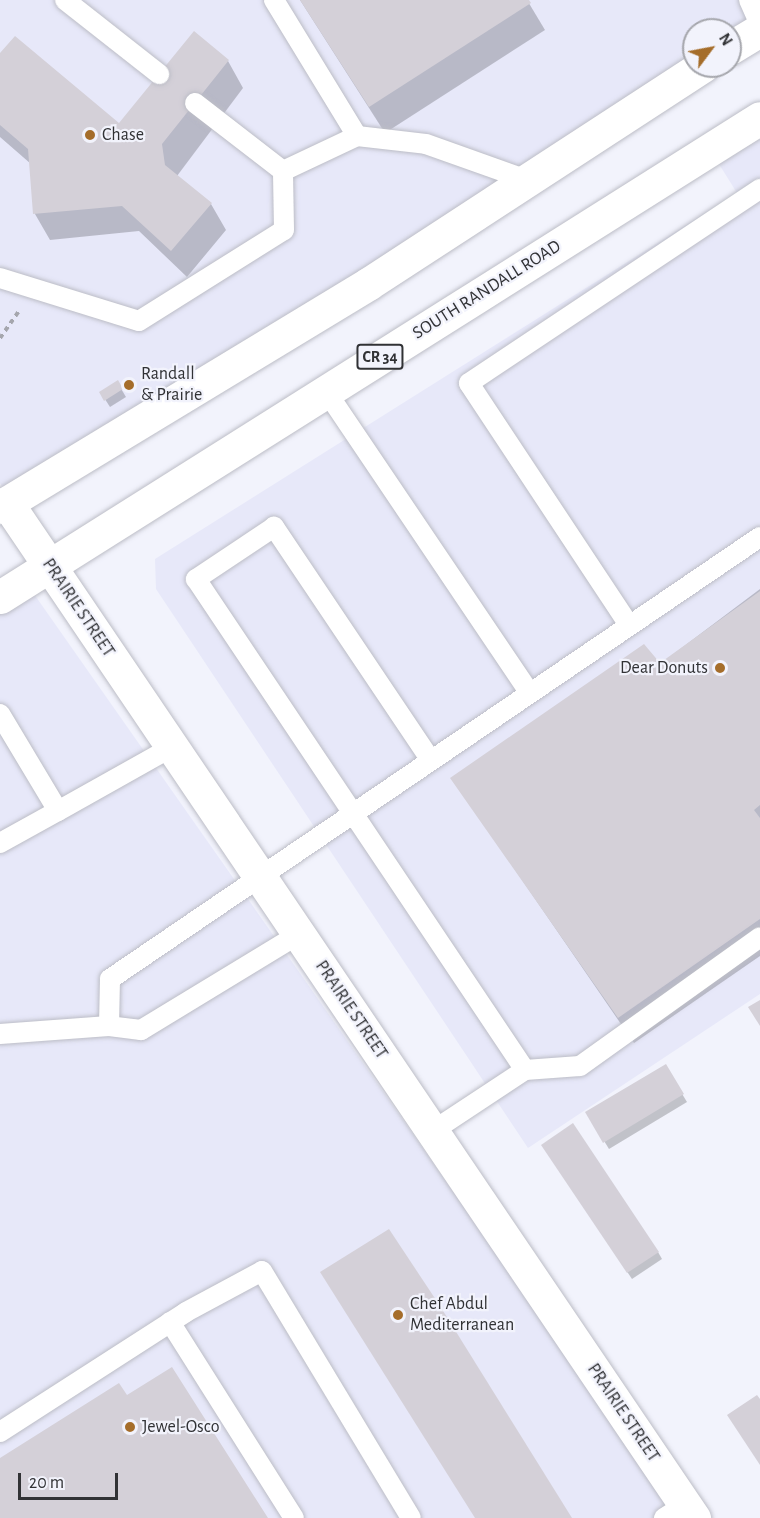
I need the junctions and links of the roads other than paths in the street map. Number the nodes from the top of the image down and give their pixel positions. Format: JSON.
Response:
{"nodes":[{"id":1,"x":65,"y":0,"type":"edge"},
{"id":2,"x":274,"y":0,"type":"edge"},
{"id":3,"x":749,"y":0,"type":"edge"},
{"id":4,"x":760,"y":25,"type":"edge"},
{"id":5,"x":760,"y":30,"type":"edge"},
{"id":6,"x":742,"y":41,"type":"edge"},
{"id":7,"x":159,"y":74,"type":"dead end"},
{"id":8,"x":684,"y":78,"type":"edge"},
{"id":9,"x":195,"y":103,"type":"dead end"},
{"id":10,"x":760,"y":118,"type":"edge"},
{"id":11,"x":357,"y":136,"type":"junction"},
{"id":12,"x":283,"y":171,"type":"junction"},
{"id":13,"x":527,"y":180,"type":"junction"},
{"id":14,"x":760,"y":189,"type":"edge"},
{"id":15,"x":0,"y":279,"type":"edge"},
{"id":16,"x":326,"y":392,"type":"junction"},
{"id":17,"x":4,"y":505,"type":"edge"},
{"id":18,"x":760,"y":537,"type":"edge"},
{"id":19,"x":50,"y":566,"type":"junction"},
{"id":20,"x":0,"y":597,"type":"edge"},
{"id":21,"x":629,"y":625,"type":"junction"},
{"id":22,"x":529,"y":692,"type":"junction"},
{"id":23,"x":0,"y":714,"type":"edge"},
{"id":24,"x":172,"y":747,"type":"junction"},
{"id":25,"x":430,"y":759,"type":"junction"},
{"id":26,"x":58,"y":811,"type":"junction"},
{"id":27,"x":351,"y":812,"type":"junction"},
{"id":28,"x":0,"y":843,"type":"edge"},
{"id":29,"x":258,"y":874,"type":"junction"},
{"id":30,"x":299,"y":934,"type":"junction"},
{"id":31,"x":760,"y":937,"type":"edge"},
{"id":32,"x":109,"y":1026,"type":"junction"},
{"id":33,"x":0,"y":1034,"type":"edge"},
{"id":34,"x":525,"y":1070,"type":"junction"},
{"id":35,"x":433,"y":1131,"type":"junction"},
{"id":36,"x":170,"y":1322,"type":"junction"},
{"id":37,"x":0,"y":1432,"type":"edge"},
{"id":38,"x":681,"y":1514,"type":"edge"},
{"id":39,"x":294,"y":1518,"type":"edge"},
{"id":40,"x":411,"y":1518,"type":"edge"}],
"edges":[{"from":1,"to":7,"type":"lane"},
{"from":2,"to":11,"type":"lane"},
{"from":3,"to":4,"type":"lane"},
{"from":5,"to":6,"type":"main road"},
{"from":8,"to":13,"type":"main road"},
{"from":9,"to":12,"type":"lane"},
{"from":10,"to":16,"type":"main road","name":"SOUTH RANDALL ROAD","number":"CR 34"},
{"from":11,"to":12,"type":"lane"},
{"from":11,"to":13,"type":"lane"},
{"from":12,"to":15,"type":"lane"},
{"from":13,"to":17,"type":"main road"},
{"from":14,"to":21,"type":"lane"},
{"from":16,"to":19,"type":"main road","name":"SOUTH RANDALL ROAD","number":"CR 34"},
{"from":16,"to":22,"type":"lane"},
{"from":17,"to":19,"type":"main road","name":"PRAIRIE STREET"},
{"from":18,"to":21,"type":"lane"},
{"from":19,"to":20,"type":"main road","name":"SOUTH RANDALL ROAD","number":"CR 34"},
{"from":19,"to":24,"type":"main road","name":"PRAIRIE STREET"},
{"from":21,"to":22,"type":"lane"},
{"from":22,"to":25,"type":"lane"},
{"from":23,"to":26,"type":"lane"},
{"from":24,"to":26,"type":"lane"},
{"from":24,"to":29,"type":"main road","name":"PRAIRIE STREET"},
{"from":25,"to":27,"type":"lane"},
{"from":25,"to":27,"type":"lane"},
{"from":26,"to":28,"type":"lane"},
{"from":27,"to":29,"type":"lane"},
{"from":27,"to":34,"type":"lane"},
{"from":29,"to":30,"type":"main road","name":"PRAIRIE STREET"},
{"from":29,"to":32,"type":"lane"},
{"from":30,"to":32,"type":"lane"},
{"from":30,"to":35,"type":"main road","name":"PRAIRIE STREET"},
{"from":31,"to":34,"type":"lane"},
{"from":32,"to":33,"type":"lane"},
{"from":34,"to":35,"type":"lane"},
{"from":35,"to":38,"type":"main road","name":"PRAIRIE STREET"},
{"from":36,"to":37,"type":"lane"},
{"from":36,"to":39,"type":"lane"},
{"from":36,"to":40,"type":"lane"}]}
